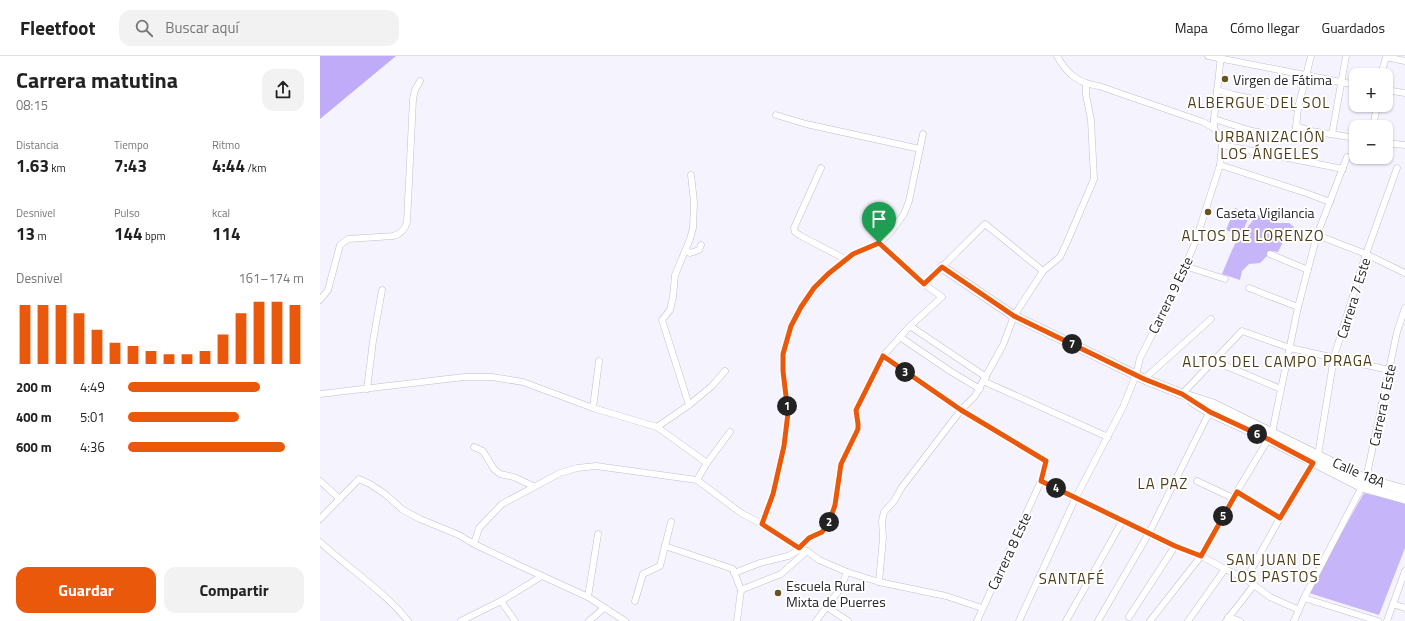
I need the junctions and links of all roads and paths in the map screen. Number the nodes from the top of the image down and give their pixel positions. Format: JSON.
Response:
{"nodes":[{"id":1,"x":1057,"y":56,"type":"edge"},
{"id":2,"x":1208,"y":56,"type":"edge"},
{"id":3,"x":1311,"y":56,"type":"edge"},
{"id":4,"x":1346,"y":56,"type":"edge"},
{"id":5,"x":1221,"y":57,"type":"edge"},
{"id":6,"x":1405,"y":61,"type":"edge"},
{"id":7,"x":1384,"y":68,"type":"edge"},
{"id":8,"x":1307,"y":76,"type":"junction"},
{"id":9,"x":420,"y":81,"type":"dead end"},
{"id":10,"x":1341,"y":82,"type":"junction"},
{"id":11,"x":1349,"y":83,"type":"edge"},
{"id":12,"x":1086,"y":84,"type":"junction"},
{"id":13,"x":1217,"y":90,"type":"junction"},
{"id":14,"x":1393,"y":91,"type":"edge"},
{"id":15,"x":1405,"y":93,"type":"edge"},
{"id":16,"x":1298,"y":108,"type":"junction"},
{"id":17,"x":776,"y":114,"type":"dead end"},
{"id":18,"x":1214,"y":119,"type":"junction"},
{"id":19,"x":1296,"y":126,"type":"junction"},
{"id":20,"x":1214,"y":128,"type":"junction"},
{"id":21,"x":923,"y":134,"type":"dead end"},
{"id":22,"x":1332,"y":134,"type":"junction"},
{"id":23,"x":1349,"y":137,"type":"edge"},
{"id":24,"x":1393,"y":144,"type":"edge"},
{"id":25,"x":1405,"y":145,"type":"edge"},
{"id":26,"x":1222,"y":146,"type":"junction"},
{"id":27,"x":920,"y":149,"type":"junction"},
{"id":28,"x":1347,"y":157,"type":"dead end"},
{"id":29,"x":1220,"y":165,"type":"junction"},
{"id":30,"x":821,"y":168,"type":"dead end"},
{"id":31,"x":1397,"y":168,"type":"dead end"},
{"id":32,"x":1343,"y":169,"type":"junction"},
{"id":33,"x":691,"y":175,"type":"dead end"},
{"id":34,"x":1330,"y":202,"type":"junction"},
{"id":35,"x":1317,"y":235,"type":"junction"},
{"id":36,"x":879,"y":243,"type":"junction"},
{"id":37,"x":701,"y":245,"type":"dead end"},
{"id":38,"x":686,"y":250,"type":"junction"},
{"id":39,"x":1270,"y":254,"type":"dead end"},
{"id":40,"x":1366,"y":254,"type":"junction"},
{"id":41,"x":845,"y":259,"type":"junction"},
{"id":42,"x":1185,"y":266,"type":"junction"},
{"id":43,"x":942,"y":267,"type":"junction"},
{"id":44,"x":1308,"y":270,"type":"junction"},
{"id":45,"x":1043,"y":271,"type":"junction"},
{"id":46,"x":1405,"y":273,"type":"edge"},
{"id":47,"x":1225,"y":279,"type":"dead end"},
{"id":48,"x":924,"y":284,"type":"junction"},
{"id":49,"x":1249,"y":288,"type":"dead end"},
{"id":50,"x":382,"y":290,"type":"dead end"},
{"id":51,"x":320,"y":300,"type":"edge"},
{"id":52,"x":1298,"y":307,"type":"junction"},
{"id":53,"x":1405,"y":308,"type":"edge"},
{"id":54,"x":1014,"y":316,"type":"junction"},
{"id":55,"x":1211,"y":319,"type":"dead end"},
{"id":56,"x":910,"y":326,"type":"junction"},
{"id":57,"x":1397,"y":332,"type":"junction"},
{"id":58,"x":1405,"y":333,"type":"edge"},
{"id":59,"x":900,"y":337,"type":"junction"},
{"id":60,"x":1290,"y":348,"type":"junction"},
{"id":61,"x":883,"y":356,"type":"junction"},
{"id":62,"x":1334,"y":357,"type":"junction"},
{"id":63,"x":599,"y":361,"type":"dead end"},
{"id":64,"x":1214,"y":361,"type":"junction"},
{"id":65,"x":1389,"y":370,"type":"junction"},
{"id":66,"x":726,"y":371,"type":"dead end"},
{"id":67,"x":1140,"y":377,"type":"junction"},
{"id":68,"x":984,"y":379,"type":"junction"},
{"id":69,"x":980,"y":388,"type":"junction"},
{"id":70,"x":367,"y":389,"type":"junction"},
{"id":71,"x":1280,"y":389,"type":"junction"},
{"id":72,"x":320,"y":394,"type":"edge"},
{"id":73,"x":1182,"y":394,"type":"junction"},
{"id":74,"x":689,"y":406,"type":"junction"},
{"id":75,"x":593,"y":408,"type":"junction"},
{"id":76,"x":1211,"y":408,"type":"junction"},
{"id":77,"x":961,"y":410,"type":"junction"},
{"id":78,"x":657,"y":427,"type":"junction"},
{"id":79,"x":730,"y":432,"type":"dead end"},
{"id":80,"x":1270,"y":436,"type":"junction"},
{"id":81,"x":1108,"y":437,"type":"junction"},
{"id":82,"x":474,"y":447,"type":"dead end"},
{"id":83,"x":1318,"y":454,"type":"junction"},
{"id":84,"x":707,"y":463,"type":"junction"},
{"id":85,"x":1313,"y":463,"type":"junction"},
{"id":86,"x":1366,"y":478,"type":"junction"},
{"id":87,"x":697,"y":480,"type":"junction"},
{"id":88,"x":320,"y":481,"type":"edge"},
{"id":89,"x":1041,"y":481,"type":"junction"},
{"id":90,"x":1197,"y":481,"type":"dead end"},
{"id":91,"x":533,"y":486,"type":"junction"},
{"id":92,"x":1362,"y":487,"type":"junction"},
{"id":93,"x":1405,"y":490,"type":"edge"},
{"id":94,"x":1235,"y":495,"type":"junction"},
{"id":95,"x":340,"y":498,"type":"junction"},
{"id":96,"x":1076,"y":498,"type":"junction"},
{"id":97,"x":1405,"y":499,"type":"edge"},
{"id":98,"x":1280,"y":518,"type":"junction"},
{"id":99,"x":320,"y":519,"type":"edge"},
{"id":100,"x":1123,"y":520,"type":"junction"},
{"id":101,"x":671,"y":522,"type":"dead end"},
{"id":102,"x":762,"y":524,"type":"junction"},
{"id":103,"x":1149,"y":533,"type":"junction"},
{"id":104,"x":598,"y":534,"type":"dead end"},
{"id":105,"x":320,"y":542,"type":"edge"},
{"id":106,"x":474,"y":544,"type":"junction"},
{"id":107,"x":666,"y":546,"type":"junction"},
{"id":108,"x":1175,"y":546,"type":"junction"},
{"id":109,"x":802,"y":549,"type":"junction"},
{"id":110,"x":1201,"y":556,"type":"junction"},
{"id":111,"x":1225,"y":569,"type":"junction"},
{"id":112,"x":1405,"y":571,"type":"edge"},
{"id":113,"x":734,"y":572,"type":"junction"},
{"id":114,"x":847,"y":572,"type":"junction"},
{"id":115,"x":542,"y":576,"type":"junction"},
{"id":116,"x":1246,"y":579,"type":"junction"},
{"id":117,"x":879,"y":582,"type":"junction"},
{"id":118,"x":1254,"y":585,"type":"junction"},
{"id":119,"x":741,"y":590,"type":"junction"},
{"id":120,"x":588,"y":597,"type":"junction"},
{"id":121,"x":1304,"y":598,"type":"junction"},
{"id":122,"x":501,"y":601,"type":"junction"},
{"id":123,"x":635,"y":601,"type":"dead end"},
{"id":124,"x":1393,"y":604,"type":"junction"},
{"id":125,"x":827,"y":607,"type":"junction"},
{"id":126,"x":604,"y":608,"type":"junction"},
{"id":127,"x":982,"y":608,"type":"junction"},
{"id":128,"x":1405,"y":608,"type":"edge"},
{"id":129,"x":1299,"y":610,"type":"junction"},
{"id":130,"x":1352,"y":613,"type":"junction"},
{"id":131,"x":1129,"y":617,"type":"dead end"},
{"id":132,"x":407,"y":619,"type":"edge"},
{"id":133,"x":1227,"y":619,"type":"edge"},
{"id":134,"x":398,"y":621,"type":"edge"},
{"id":135,"x":461,"y":621,"type":"edge"},
{"id":136,"x":515,"y":621,"type":"edge"},
{"id":137,"x":589,"y":621,"type":"edge"},
{"id":138,"x":625,"y":621,"type":"edge"},
{"id":139,"x":737,"y":621,"type":"edge"},
{"id":140,"x":816,"y":621,"type":"edge"},
{"id":141,"x":848,"y":621,"type":"edge"},
{"id":142,"x":977,"y":621,"type":"edge"},
{"id":143,"x":1019,"y":621,"type":"edge"},
{"id":144,"x":1066,"y":621,"type":"edge"},
{"id":145,"x":1098,"y":621,"type":"edge"},
{"id":146,"x":1150,"y":621,"type":"edge"},
{"id":147,"x":1188,"y":621,"type":"edge"},
{"id":148,"x":1240,"y":621,"type":"edge"},
{"id":149,"x":1294,"y":621,"type":"edge"},
{"id":150,"x":1350,"y":621,"type":"edge"},
{"id":151,"x":1378,"y":621,"type":"edge"},
{"id":152,"x":1387,"y":621,"type":"edge"}],
"edges":[{"from":1,"to":12,"type":"street"},
{"from":2,"to":5,"type":"street"},
{"from":3,"to":8,"type":"street"},
{"from":4,"to":10,"type":"street"},
{"from":5,"to":8,"type":"street"},
{"from":5,"to":13,"type":"street"},
{"from":6,"to":7,"type":"street"},
{"from":8,"to":10,"type":"street"},
{"from":8,"to":16,"type":"street"},
{"from":9,"to":51,"type":"street"},
{"from":10,"to":11,"type":"street"},
{"from":10,"to":22,"type":"street"},
{"from":12,"to":20,"type":"street"},
{"from":12,"to":45,"type":"street"},
{"from":13,"to":16,"type":"street"},
{"from":13,"to":18,"type":"street"},
{"from":14,"to":15,"type":"street"},
{"from":16,"to":19,"type":"street"},
{"from":17,"to":27,"type":"street"},
{"from":18,"to":19,"type":"street"},
{"from":18,"to":20,"type":"street"},
{"from":19,"to":22,"type":"street"},
{"from":20,"to":26,"type":"street"},
{"from":21,"to":27,"type":"street"},
{"from":22,"to":23,"type":"street"},
{"from":24,"to":25,"type":"street"},
{"from":26,"to":29,"type":"street","name":"Carrera 9 Este"},
{"from":26,"to":32,"type":"street"},
{"from":27,"to":36,"type":"street"},
{"from":28,"to":32,"type":"street"},
{"from":29,"to":34,"type":"street"},
{"from":29,"to":42,"type":"street","name":"Carrera 9 Este"},
{"from":30,"to":41,"type":"street"},
{"from":31,"to":40,"type":"street","name":"Carrera 7 Este"},
{"from":32,"to":34,"type":"street"},
{"from":33,"to":38,"type":"street"},
{"from":34,"to":35,"type":"street"},
{"from":35,"to":40,"type":"street"},
{"from":35,"to":44,"type":"street"},
{"from":36,"to":41,"type":"street"},
{"from":36,"to":48,"type":"street"},
{"from":37,"to":38,"type":"street"},
{"from":38,"to":74,"type":"street"},
{"from":39,"to":44,"type":"street"},
{"from":40,"to":46,"type":"street"},
{"from":40,"to":62,"type":"street","name":"Carrera 7 Este"},
{"from":41,"to":102,"type":"street"},
{"from":42,"to":47,"type":"street"},
{"from":42,"to":67,"type":"street","name":"Carrera 9 Este"},
{"from":43,"to":45,"type":"street"},
{"from":43,"to":48,"type":"street"},
{"from":43,"to":54,"type":"main road","name":"Calle 18A"},
{"from":44,"to":52,"type":"street"},
{"from":45,"to":54,"type":"street"},
{"from":48,"to":56,"type":"street"},
{"from":49,"to":52,"type":"street"},
{"from":50,"to":70,"type":"street"},
{"from":52,"to":60,"type":"street"},
{"from":53,"to":57,"type":"street","name":"Carrera 6 Este"},
{"from":54,"to":67,"type":"main road","name":"Calle 18A"},
{"from":54,"to":68,"type":"street"},
{"from":55,"to":67,"type":"street"},
{"from":56,"to":59,"type":"street"},
{"from":56,"to":68,"type":"street"},
{"from":57,"to":58,"type":"street"},
{"from":57,"to":65,"type":"street","name":"Carrera 6 Este"},
{"from":59,"to":61,"type":"street"},
{"from":59,"to":69,"type":"street"},
{"from":60,"to":62,"type":"street"},
{"from":60,"to":64,"type":"street"},
{"from":60,"to":71,"type":"street"},
{"from":61,"to":77,"type":"street"},
{"from":61,"to":109,"type":"street"},
{"from":62,"to":65,"type":"street"},
{"from":62,"to":83,"type":"street","name":"Carrera 7 Este"},
{"from":63,"to":75,"type":"street"},
{"from":64,"to":71,"type":"street"},
{"from":64,"to":73,"type":"street"},
{"from":65,"to":86,"type":"street","name":"Carrera 6 Este"},
{"from":66,"to":74,"type":"street"},
{"from":67,"to":73,"type":"main road","name":"Calle 18A"},
{"from":67,"to":81,"type":"street"},
{"from":68,"to":69,"type":"street"},
{"from":68,"to":81,"type":"street"},
{"from":69,"to":77,"type":"street"},
{"from":70,"to":72,"type":"street"},
{"from":70,"to":75,"type":"street"},
{"from":71,"to":80,"type":"street"},
{"from":73,"to":76,"type":"main road","name":"Calle 18A"},
{"from":74,"to":78,"type":"street"},
{"from":75,"to":78,"type":"street"},
{"from":76,"to":80,"type":"main road","name":"Calle 18A"},
{"from":76,"to":103,"type":"street"},
{"from":77,"to":89,"type":"street","name":"Carrera 8 Este"},
{"from":77,"to":117,"type":"street"},
{"from":78,"to":84,"type":"street"},
{"from":79,"to":84,"type":"street"},
{"from":80,"to":83,"type":"main road","name":"Calle 18A"},
{"from":80,"to":85,"type":"main road","name":"Calle 18A"},
{"from":80,"to":94,"type":"street"},
{"from":81,"to":96,"type":"street"},
{"from":82,"to":91,"type":"street"},
{"from":83,"to":85,"type":"street","name":"Carrera 7 Este"},
{"from":83,"to":86,"type":"main road","name":"Calle 18A"},
{"from":84,"to":87,"type":"street"},
{"from":85,"to":92,"type":"main road","name":"Calle 18A"},
{"from":85,"to":98,"type":"street","name":"Carrera 7 Este"},
{"from":86,"to":92,"type":"street","name":"Carrera 6 Este"},
{"from":86,"to":93,"type":"main road","name":"Calle 18A"},
{"from":87,"to":91,"type":"street"},
{"from":87,"to":102,"type":"street"},
{"from":88,"to":95,"type":"street"},
{"from":89,"to":96,"type":"street"},
{"from":89,"to":127,"type":"street","name":"Carrera 8 Este"},
{"from":90,"to":94,"type":"street"},
{"from":91,"to":106,"type":"street"},
{"from":92,"to":97,"type":"main road","name":"Calle 18A"},
{"from":92,"to":121,"type":"street","name":"Carrera 6 Este"},
{"from":94,"to":98,"type":"street"},
{"from":94,"to":110,"type":"street"},
{"from":95,"to":99,"type":"street"},
{"from":95,"to":106,"type":"street"},
{"from":96,"to":100,"type":"street"},
{"from":96,"to":143,"type":"street"},
{"from":98,"to":116,"type":"street","name":"Carrera 7 Este"},
{"from":100,"to":103,"type":"street"},
{"from":100,"to":144,"type":"street"},
{"from":101,"to":107,"type":"street"},
{"from":102,"to":109,"type":"street"},
{"from":103,"to":108,"type":"street"},
{"from":103,"to":145,"type":"street"},
{"from":104,"to":120,"type":"street"},
{"from":105,"to":132,"type":"street"},
{"from":106,"to":115,"type":"street"},
{"from":107,"to":113,"type":"street"},
{"from":107,"to":123,"type":"street"},
{"from":108,"to":110,"type":"street"},
{"from":108,"to":131,"type":"street"},
{"from":109,"to":113,"type":"street"},
{"from":109,"to":114,"type":"street"},
{"from":109,"to":119,"type":"street"},
{"from":110,"to":111,"type":"street"},
{"from":110,"to":146,"type":"street"},
{"from":111,"to":116,"type":"street"},
{"from":111,"to":147,"type":"street"},
{"from":112,"to":124,"type":"street"},
{"from":113,"to":119,"type":"street"},
{"from":114,"to":117,"type":"street"},
{"from":114,"to":125,"type":"street"},
{"from":115,"to":120,"type":"street"},
{"from":115,"to":122,"type":"street"},
{"from":116,"to":118,"type":"street"},
{"from":117,"to":127,"type":"street"},
{"from":118,"to":129,"type":"street"},
{"from":118,"to":133,"type":"street"},
{"from":119,"to":139,"type":"street"},
{"from":120,"to":126,"type":"street"},
{"from":121,"to":129,"type":"street","name":"Carrera 6 Este"},
{"from":121,"to":130,"type":"street"},
{"from":122,"to":135,"type":"street"},
{"from":122,"to":136,"type":"street"},
{"from":124,"to":128,"type":"street"},
{"from":124,"to":152,"type":"street"},
{"from":125,"to":140,"type":"street"},
{"from":125,"to":141,"type":"street"},
{"from":126,"to":137,"type":"street"},
{"from":126,"to":138,"type":"street"},
{"from":127,"to":142,"type":"street","name":"Carrera 8 Este"},
{"from":129,"to":149,"type":"street","name":"Carrera 6 Este"},
{"from":130,"to":150,"type":"street"},
{"from":130,"to":151,"type":"street"},
{"from":132,"to":134,"type":"street"},
{"from":133,"to":148,"type":"street"}]}
